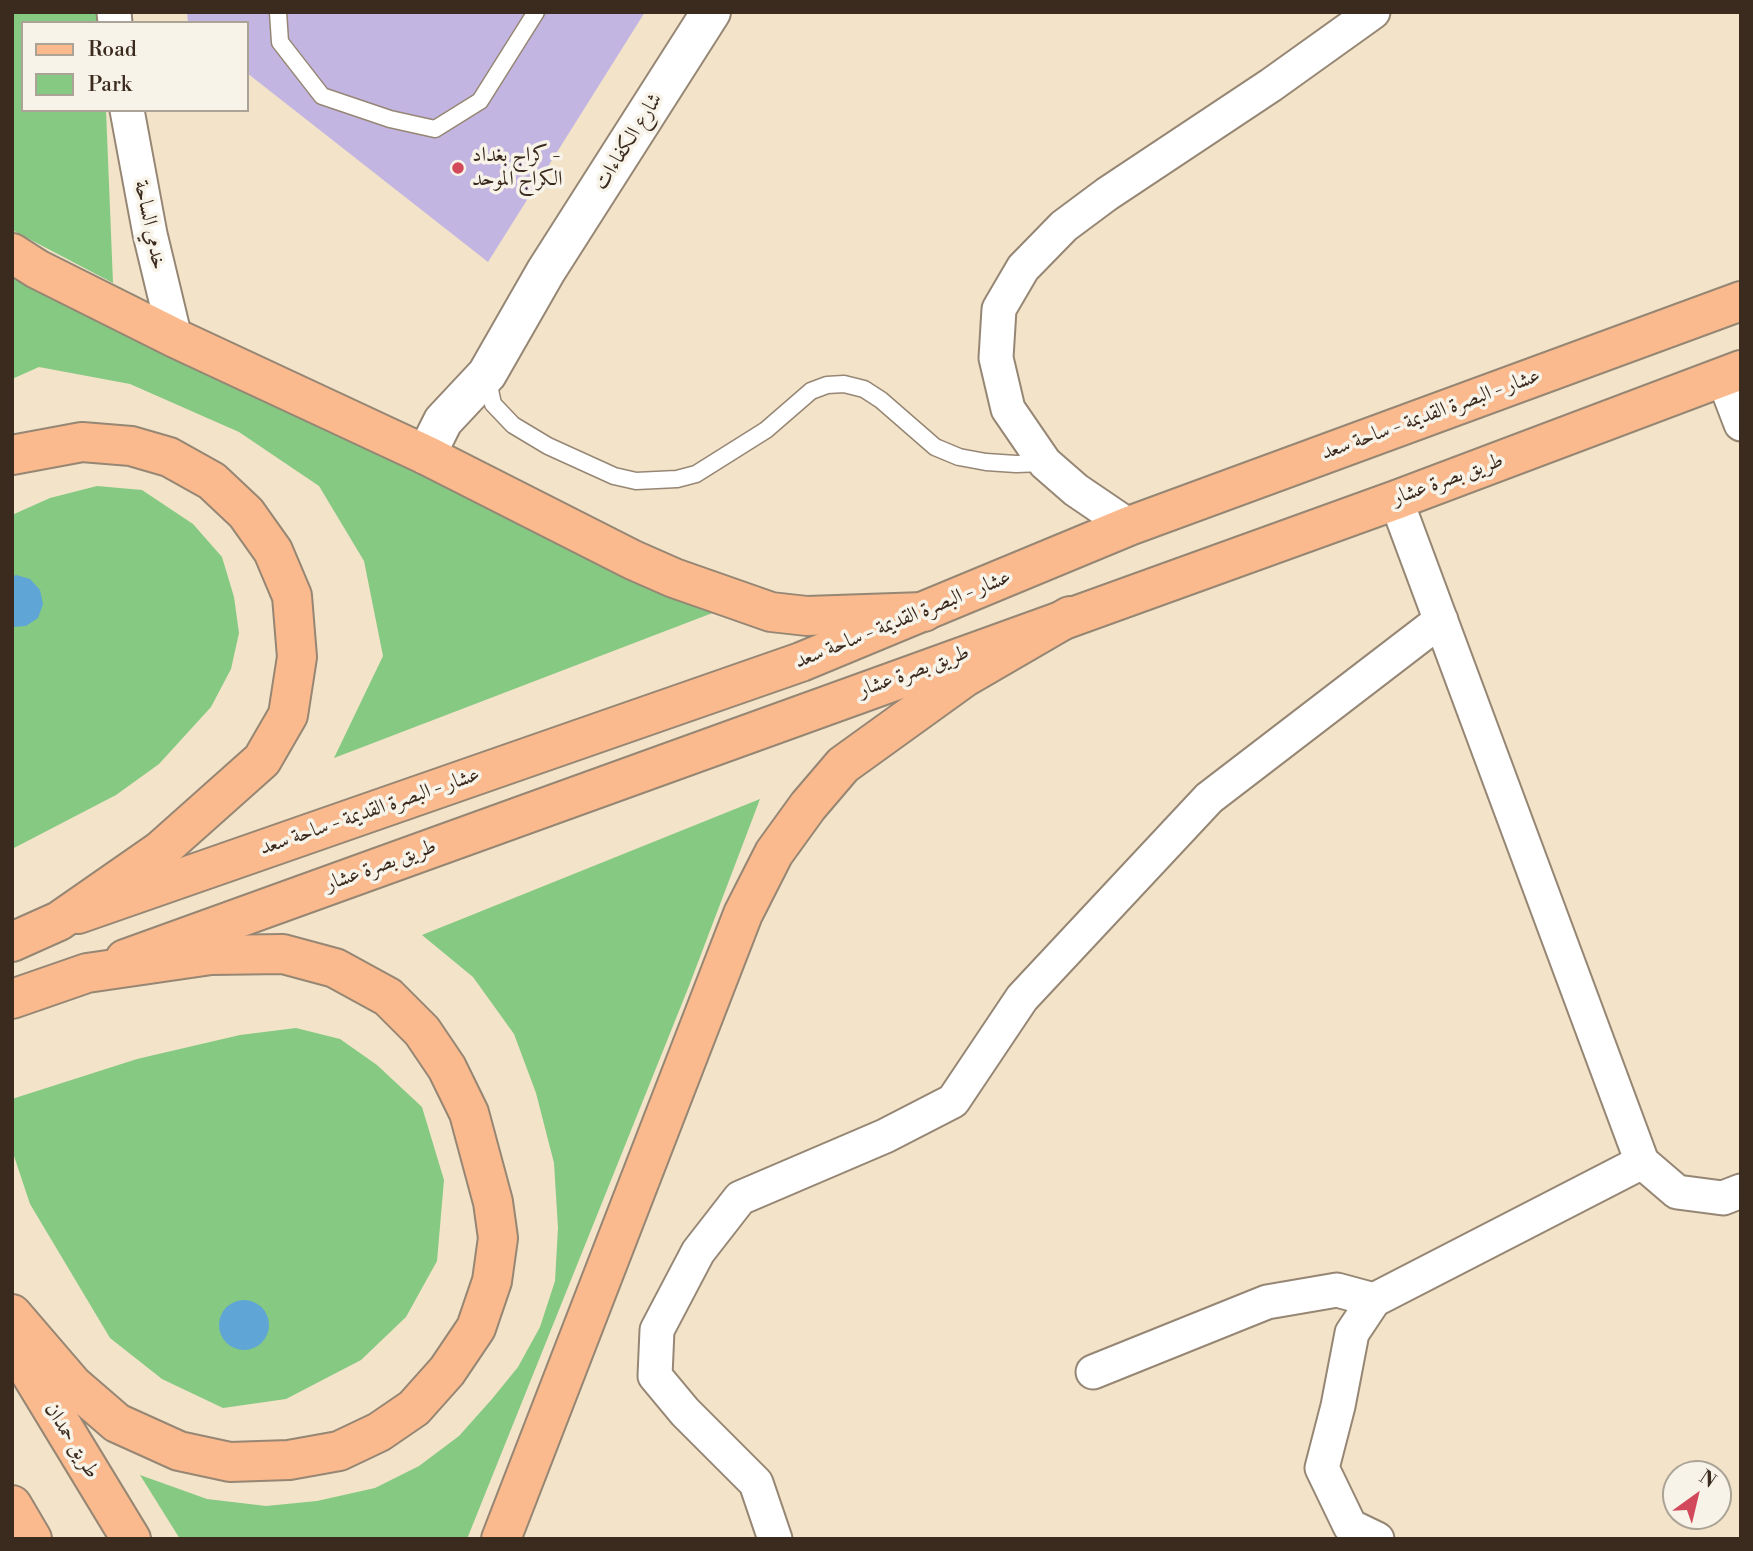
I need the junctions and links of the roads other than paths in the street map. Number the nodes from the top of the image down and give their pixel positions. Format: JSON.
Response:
{"nodes":[{"id":1,"x":278,"y":12,"type":"edge"},
{"id":2,"x":536,"y":12,"type":"edge"},
{"id":3,"x":711,"y":12,"type":"edge"},
{"id":4,"x":1373,"y":12,"type":"edge"},
{"id":5,"x":127,"y":112,"type":"edge"},
{"id":6,"x":12,"y":253,"type":"edge"},
{"id":7,"x":1741,"y":301,"type":"edge"},
{"id":8,"x":175,"y":338,"type":"junction"},
{"id":9,"x":1732,"y":373,"type":"edge"},
{"id":10,"x":487,"y":374,"type":"junction"},
{"id":11,"x":1741,"y":424,"type":"edge"},
{"id":12,"x":12,"y":454,"type":"edge"},
{"id":13,"x":426,"y":454,"type":"junction"},
{"id":14,"x":1045,"y":463,"type":"junction"},
{"id":15,"x":1396,"y":500,"type":"junction"},
{"id":16,"x":1129,"y":526,"type":"junction"},
{"id":17,"x":924,"y":612,"type":"junction"},
{"id":18,"x":1070,"y":616,"type":"junction"},
{"id":19,"x":1440,"y":620,"type":"junction"},
{"id":20,"x":59,"y":921,"type":"junction"},
{"id":21,"x":12,"y":943,"type":"edge"},
{"id":22,"x":87,"y":973,"type":"junction"},
{"id":23,"x":24,"y":995,"type":"edge"},
{"id":24,"x":1642,"y":1162,"type":"junction"},
{"id":25,"x":1741,"y":1191,"type":"edge"},
{"id":26,"x":1374,"y":1300,"type":"junction"},
{"id":27,"x":12,"y":1314,"type":"edge"},
{"id":28,"x":12,"y":1343,"type":"edge"},
{"id":29,"x":1093,"y":1372,"type":"dead end"},
{"id":30,"x":12,"y":1505,"type":"edge"},
{"id":31,"x":32,"y":1539,"type":"edge"},
{"id":32,"x":131,"y":1539,"type":"edge"},
{"id":33,"x":500,"y":1539,"type":"edge"},
{"id":34,"x":775,"y":1539,"type":"edge"},
{"id":35,"x":1377,"y":1539,"type":"edge"}],
"edges":[{"from":1,"to":2,"type":"lane"},
{"from":3,"to":10,"type":"street","name":"شارع الكفاءات"},
{"from":4,"to":14,"type":"street"},
{"from":5,"to":8,"type":"street","name":"خدمي الساحة"},
{"from":6,"to":8,"type":"main road"},
{"from":7,"to":16,"type":"main road","name":"عشار - البصرة القديمة - ساحة سعد"},
{"from":8,"to":13,"type":"main road"},
{"from":9,"to":11,"type":"street"},
{"from":9,"to":15,"type":"main road","name":"طريق بصرة عشار"},
{"from":10,"to":13,"type":"street","name":"شارع الكفاءات"},
{"from":10,"to":14,"type":"lane"},
{"from":12,"to":20,"type":"main road"},
{"from":13,"to":17,"type":"main road"},
{"from":14,"to":16,"type":"street"},
{"from":15,"to":18,"type":"main road","name":"طريق بصرة عشار"},
{"from":15,"to":19,"type":"street"},
{"from":16,"to":17,"type":"main road","name":"عشار - البصرة القديمة - ساحة سعد"},
{"from":17,"to":20,"type":"main road","name":"عشار - البصرة القديمة - ساحة سعد"},
{"from":18,"to":22,"type":"main road","name":"طريق بصرة عشار"},
{"from":18,"to":33,"type":"main road"},
{"from":19,"to":24,"type":"street"},
{"from":19,"to":34,"type":"street"},
{"from":20,"to":21,"type":"main road"},
{"from":22,"to":23,"type":"main road"},
{"from":22,"to":27,"type":"main road"},
{"from":24,"to":25,"type":"street"},
{"from":24,"to":26,"type":"street"},
{"from":26,"to":29,"type":"street"},
{"from":26,"to":35,"type":"street"},
{"from":28,"to":32,"type":"main road","name":"طريق حمدان"},
{"from":30,"to":31,"type":"main road"}]}
